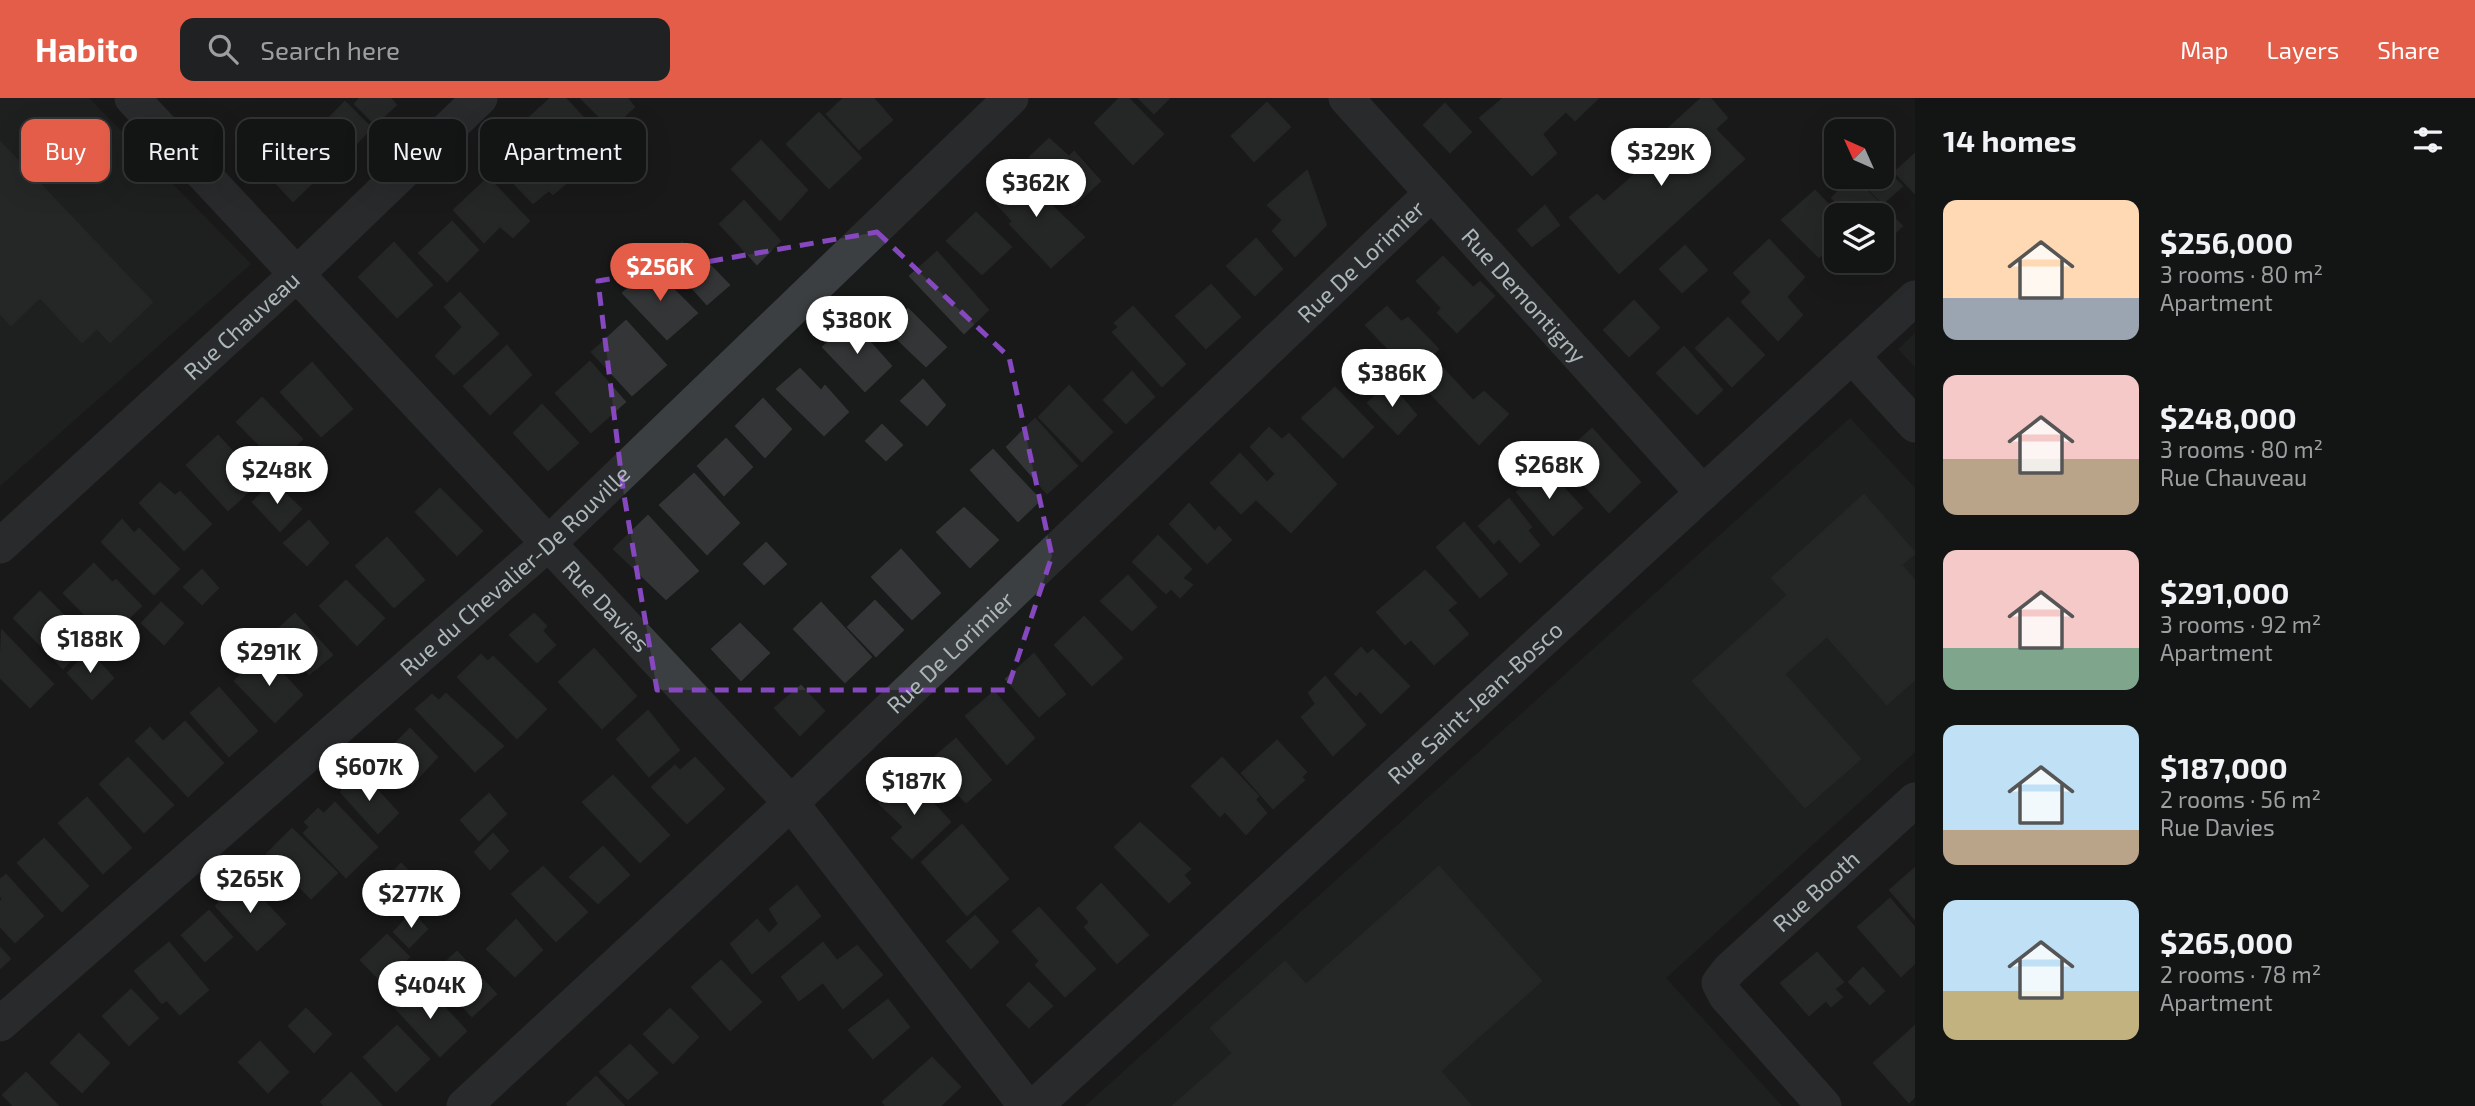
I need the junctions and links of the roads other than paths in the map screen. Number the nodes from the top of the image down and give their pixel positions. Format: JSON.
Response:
{"nodes":[{"id":1,"x":132,"y":98,"type":"edge"},
{"id":2,"x":480,"y":98,"type":"edge"},
{"id":3,"x":1011,"y":98,"type":"edge"},
{"id":4,"x":1366,"y":105,"type":"edge"},
{"id":5,"x":1432,"y":193,"type":"junction"},
{"id":6,"x":297,"y":274,"type":"junction"},
{"id":7,"x":1915,"y":298,"type":"edge"},
{"id":8,"x":1852,"y":356,"type":"junction"},
{"id":9,"x":1915,"y":425,"type":"edge"},
{"id":10,"x":1703,"y":493,"type":"junction"},
{"id":11,"x":550,"y":542,"type":"junction"},
{"id":12,"x":0,"y":546,"type":"edge"},
{"id":13,"x":1915,"y":800,"type":"edge"},
{"id":14,"x":791,"y":803,"type":"junction"},
{"id":15,"x":0,"y":1024,"type":"edge"},
{"id":16,"x":464,"y":1106,"type":"edge"},
{"id":17,"x":1026,"y":1106,"type":"edge"},
{"id":18,"x":1035,"y":1106,"type":"edge"},
{"id":19,"x":1824,"y":1106,"type":"edge"}],
"edges":[{"from":1,"to":6,"type":"street","name":"Rue Davies"},
{"from":2,"to":6,"type":"street","name":"Rue Chauveau"},
{"from":3,"to":11,"type":"street","name":"Rue du Chevalier-De Rouville"},
{"from":4,"to":5,"type":"street","name":"Rue Demontigny"},
{"from":5,"to":10,"type":"street","name":"Rue Demontigny"},
{"from":5,"to":14,"type":"street","name":"Rue De Lorimier"},
{"from":6,"to":11,"type":"street","name":"Rue Davies"},
{"from":6,"to":12,"type":"street","name":"Rue Chauveau"},
{"from":7,"to":8,"type":"street","name":"Rue Saint-Jean-Bosco"},
{"from":8,"to":9,"type":"street"},
{"from":8,"to":10,"type":"street","name":"Rue Saint-Jean-Bosco"},
{"from":10,"to":18,"type":"street","name":"Rue Saint-Jean-Bosco"},
{"from":11,"to":14,"type":"street","name":"Rue Davies"},
{"from":11,"to":15,"type":"street","name":"Rue du Chevalier-De Rouville"},
{"from":13,"to":19,"type":"street","name":"Rue Booth"},
{"from":14,"to":16,"type":"street","name":"Rue De Lorimier"},
{"from":14,"to":17,"type":"street","name":"Rue Davies"}]}
